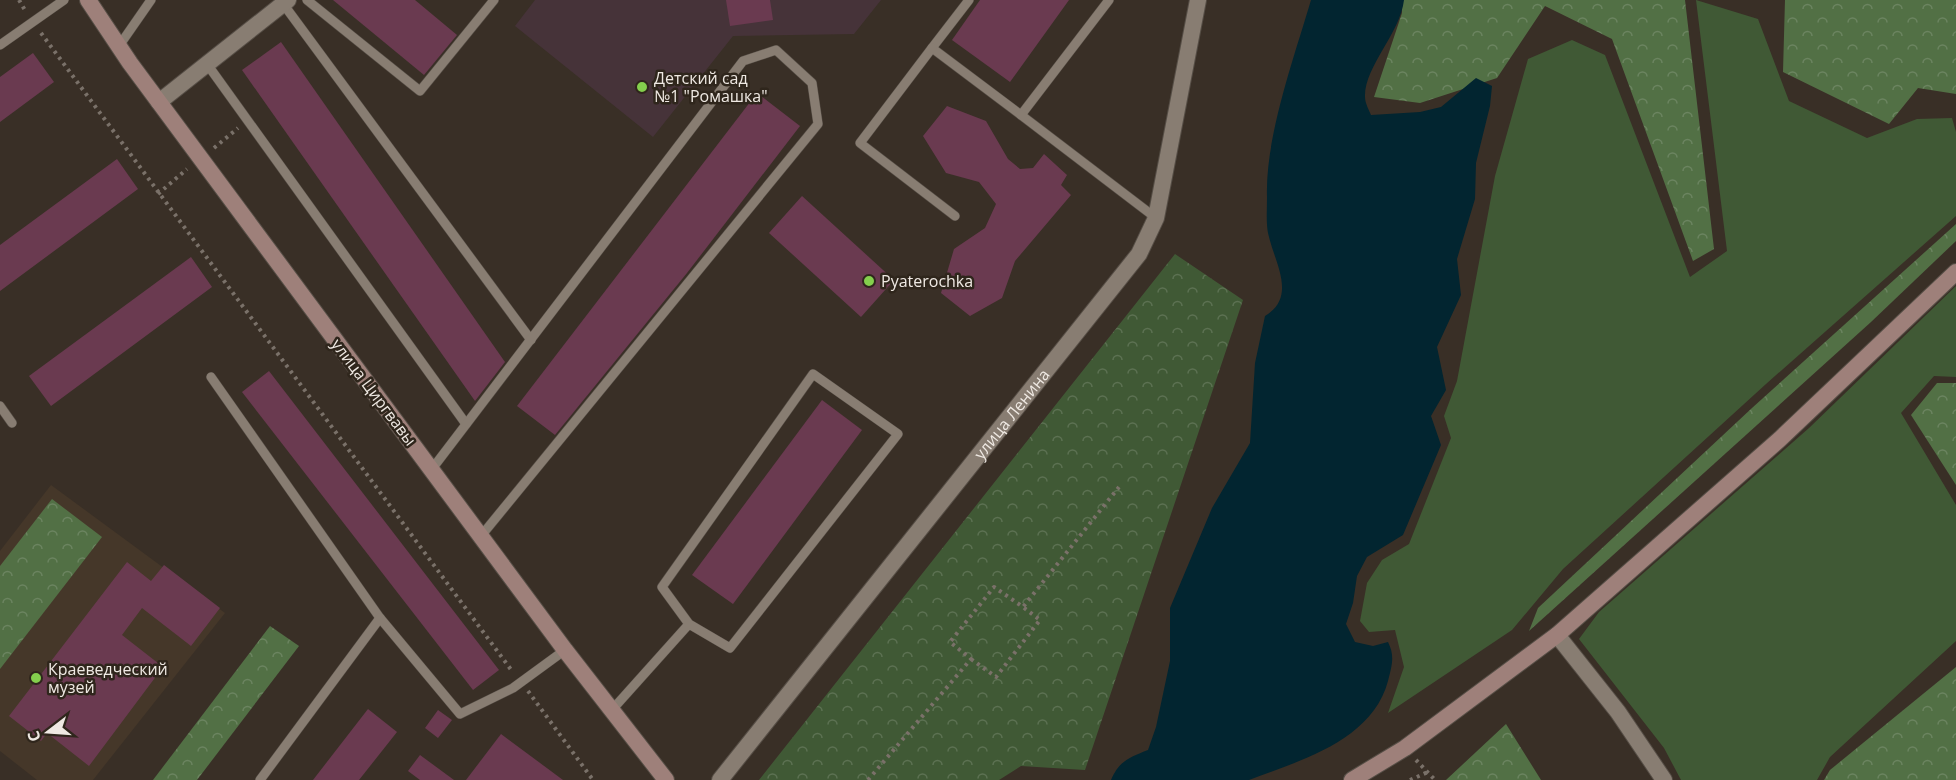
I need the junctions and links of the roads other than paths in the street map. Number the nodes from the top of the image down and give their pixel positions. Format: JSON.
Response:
{"nodes":[{"id":1,"x":64,"y":0,"type":"edge"},
{"id":2,"x":88,"y":0,"type":"edge"},
{"id":3,"x":151,"y":0,"type":"edge"},
{"id":4,"x":307,"y":0,"type":"edge"},
{"id":5,"x":494,"y":0,"type":"edge"},
{"id":6,"x":969,"y":0,"type":"edge"},
{"id":7,"x":1109,"y":0,"type":"edge"},
{"id":8,"x":1198,"y":0,"type":"edge"},
{"id":9,"x":286,"y":2,"type":"edge"},
{"id":10,"x":0,"y":45,"type":"edge"},
{"id":11,"x":119,"y":46,"type":"junction"},
{"id":12,"x":932,"y":48,"type":"junction"},
{"id":13,"x":207,"y":64,"type":"junction"},
{"id":14,"x":159,"y":102,"type":"junction"},
{"id":15,"x":1021,"y":115,"type":"junction"},
{"id":16,"x":955,"y":216,"type":"dead end"},
{"id":17,"x":1156,"y":218,"type":"junction"},
{"id":18,"x":1956,"y":272,"type":"edge"},
{"id":19,"x":531,"y":340,"type":"junction"},
{"id":20,"x":211,"y":377,"type":"dead end"},
{"id":21,"x":0,"y":406,"type":"edge"},
{"id":22,"x":12,"y":423,"type":"dead end"},
{"id":23,"x":466,"y":424,"type":"junction"},
{"id":24,"x":432,"y":470,"type":"junction"},
{"id":25,"x":480,"y":536,"type":"junction"},
{"id":26,"x":380,"y":618,"type":"junction"},
{"id":27,"x":689,"y":624,"type":"junction"},
{"id":28,"x":1557,"y":634,"type":"junction"},
{"id":29,"x":565,"y":650,"type":"junction"},
{"id":30,"x":611,"y":711,"type":"junction"},
{"id":31,"x":260,"y":780,"type":"edge"},
{"id":32,"x":666,"y":780,"type":"edge"},
{"id":33,"x":720,"y":780,"type":"edge"},
{"id":34,"x":1352,"y":780,"type":"edge"},
{"id":35,"x":1664,"y":780,"type":"edge"}],
"edges":[{"from":1,"to":10,"type":"lane"},
{"from":2,"to":11,"type":"main road","name":"улица Циргвавы"},
{"from":3,"to":11,"type":"lane"},
{"from":4,"to":5,"type":"lane"},
{"from":6,"to":12,"type":"lane"},
{"from":7,"to":15,"type":"lane"},
{"from":8,"to":17,"type":"street","name":"улица Ленина"},
{"from":9,"to":13,"type":"street"},
{"from":9,"to":19,"type":"lane"},
{"from":11,"to":14,"type":"main road","name":"улица Циргвавы"},
{"from":12,"to":15,"type":"lane"},
{"from":12,"to":16,"type":"lane"},
{"from":13,"to":14,"type":"street"},
{"from":13,"to":23,"type":"lane"},
{"from":14,"to":24,"type":"main road","name":"улица Циргвавы"},
{"from":15,"to":17,"type":"lane"},
{"from":17,"to":33,"type":"street","name":"улица Ленина"},
{"from":18,"to":28,"type":"main road"},
{"from":19,"to":23,"type":"lane"},
{"from":19,"to":25,"type":"lane"},
{"from":20,"to":26,"type":"lane"},
{"from":21,"to":22,"type":"lane"},
{"from":23,"to":24,"type":"lane"},
{"from":24,"to":25,"type":"main road","name":"улица Циргвавы"},
{"from":25,"to":29,"type":"main road","name":"улица Циргвавы"},
{"from":26,"to":29,"type":"lane"},
{"from":26,"to":31,"type":"lane"},
{"from":27,"to":27,"type":"lane"},
{"from":27,"to":30,"type":"lane"},
{"from":28,"to":34,"type":"main road"},
{"from":28,"to":35,"type":"street"},
{"from":29,"to":30,"type":"main road","name":"улица Циргвавы"},
{"from":30,"to":32,"type":"main road","name":"улица Циргвавы"}]}
